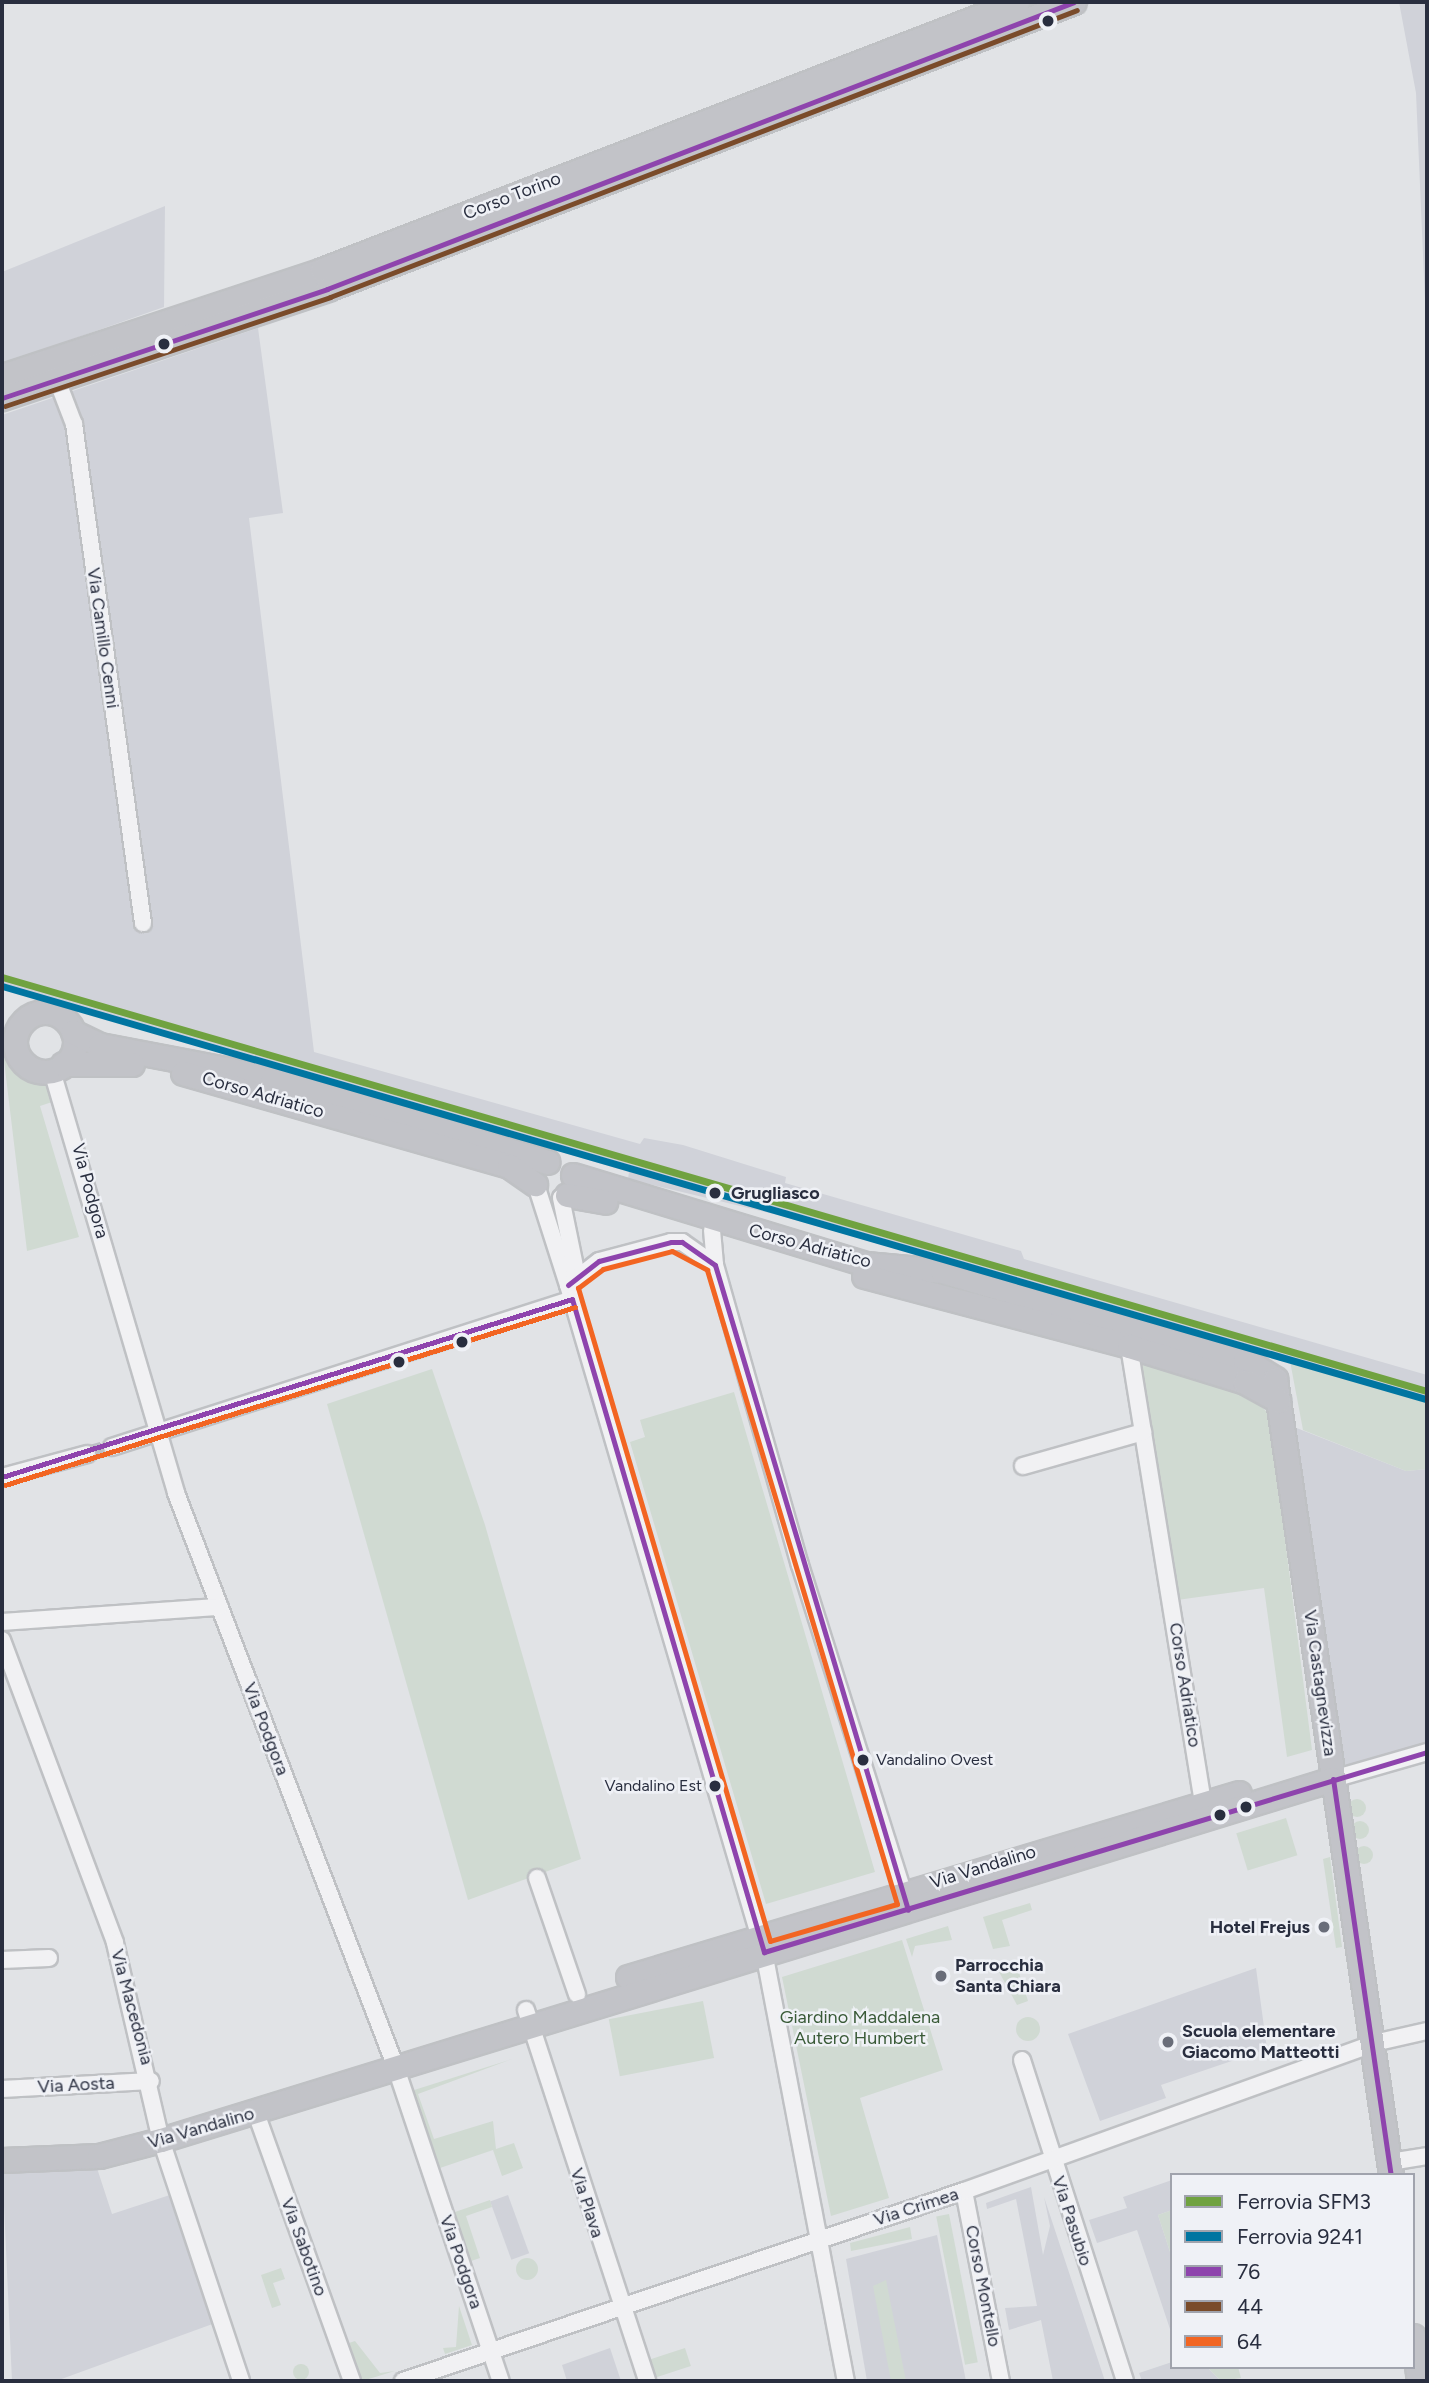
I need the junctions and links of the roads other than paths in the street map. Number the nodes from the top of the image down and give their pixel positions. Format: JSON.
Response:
{"nodes":[{"id":1,"x":1017,"y":2,"type":"edge"},
{"id":2,"x":1074,"y":2,"type":"edge"},
{"id":3,"x":52,"y":367,"type":"junction"},
{"id":4,"x":2,"y":376,"type":"edge"},
{"id":5,"x":2,"y":398,"type":"edge"},
{"id":6,"x":143,"y":923,"type":"dead end"},
{"id":7,"x":13,"y":1020,"type":"edge"},
{"id":8,"x":73,"y":1032,"type":"junction"},
{"id":9,"x":9,"y":1044,"type":"edge"},
{"id":10,"x":58,"y":1068,"type":"junction"},
{"id":11,"x":547,"y":1162,"type":"junction"},
{"id":12,"x":537,"y":1187,"type":"junction"},
{"id":13,"x":567,"y":1189,"type":"junction"},
{"id":14,"x":712,"y":1230,"type":"junction"},
{"id":15,"x":715,"y":1265,"type":"junction"},
{"id":16,"x":570,"y":1292,"type":"junction"},
{"id":17,"x":1129,"y":1346,"type":"junction"},
{"id":18,"x":1278,"y":1400,"type":"junction"},
{"id":19,"x":1143,"y":1432,"type":"junction"},
{"id":20,"x":156,"y":1434,"type":"junction"},
{"id":21,"x":112,"y":1447,"type":"tunnel mouth"},
{"id":22,"x":87,"y":1454,"type":"tunnel mouth"},
{"id":23,"x":1023,"y":1466,"type":"dead end"},
{"id":24,"x":2,"y":1477,"type":"edge"},
{"id":25,"x":219,"y":1607,"type":"junction"},
{"id":26,"x":2,"y":1622,"type":"edge"},
{"id":27,"x":2,"y":1640,"type":"edge"},
{"id":28,"x":1427,"y":1752,"type":"edge"},
{"id":29,"x":1334,"y":1779,"type":"junction"},
{"id":30,"x":1205,"y":1810,"type":"junction"},
{"id":31,"x":537,"y":1878,"type":"dead end"},
{"id":32,"x":906,"y":1900,"type":"junction"},
{"id":33,"x":762,"y":1943,"type":"junction"},
{"id":34,"x":49,"y":1958,"type":"dead end"},
{"id":35,"x":2,"y":1960,"type":"edge"},
{"id":36,"x":577,"y":1994,"type":"junction"},
{"id":37,"x":528,"y":2016,"type":"junction"},
{"id":38,"x":1427,"y":2031,"type":"edge"},
{"id":39,"x":1374,"y":2043,"type":"junction"},
{"id":40,"x":1022,"y":2060,"type":"dead end"},
{"id":41,"x":394,"y":2065,"type":"junction"},
{"id":42,"x":151,"y":2081,"type":"junction"},
{"id":43,"x":2,"y":2089,"type":"edge"},
{"id":44,"x":256,"y":2113,"type":"junction"},
{"id":45,"x":161,"y":2140,"type":"junction"},
{"id":46,"x":1427,"y":2156,"type":"edge"},
{"id":47,"x":1054,"y":2159,"type":"junction"},
{"id":48,"x":2,"y":2160,"type":"edge"},
{"id":49,"x":1391,"y":2168,"type":"edge"},
{"id":50,"x":964,"y":2191,"type":"junction"},
{"id":51,"x":822,"y":2238,"type":"junction"},
{"id":52,"x":621,"y":2307,"type":"junction"},
{"id":53,"x":491,"y":2351,"type":"junction"},
{"id":54,"x":1415,"y":2351,"type":"edge"},
{"id":55,"x":241,"y":2381,"type":"edge"},
{"id":56,"x":352,"y":2381,"type":"edge"},
{"id":57,"x":403,"y":2381,"type":"edge"},
{"id":58,"x":501,"y":2381,"type":"edge"},
{"id":59,"x":647,"y":2381,"type":"edge"},
{"id":60,"x":846,"y":2381,"type":"edge"},
{"id":61,"x":1002,"y":2381,"type":"edge"},
{"id":62,"x":1125,"y":2381,"type":"edge"},
{"id":63,"x":1419,"y":2381,"type":"edge"}],
"edges":[{"from":1,"to":3,"type":"street","name":"Corso Torino"},
{"from":2,"to":3,"type":"street","name":"Corso Torino"},
{"from":3,"to":4,"type":"street","name":"Corso Torino"},
{"from":3,"to":5,"type":"street","name":"Corso Torino"},
{"from":3,"to":6,"type":"street","name":"Via Camillo Cenni"},
{"from":7,"to":8,"type":"street","name":"Corso Adriatico"},
{"from":7,"to":9,"type":"street","name":"Corso Adriatico"},
{"from":8,"to":10,"type":"street"},
{"from":8,"to":11,"type":"street","name":"Corso Adriatico"},
{"from":9,"to":10,"type":"street","name":"Corso Adriatico"},
{"from":10,"to":12,"type":"street","name":"Corso Adriatico"},
{"from":10,"to":20,"type":"street","name":"Via Podgora"},
{"from":11,"to":12,"type":"street"},
{"from":11,"to":13,"type":"street","name":"Corso Adriatico"},
{"from":12,"to":13,"type":"street","name":"Corso Adriatico"},
{"from":12,"to":16,"type":"street"},
{"from":13,"to":14,"type":"street","name":"Corso Adriatico"},
{"from":13,"to":16,"type":"street"},
{"from":13,"to":18,"type":"street","name":"Corso Adriatico"},
{"from":14,"to":15,"type":"street"},
{"from":14,"to":17,"type":"street","name":"Corso Adriatico"},
{"from":15,"to":16,"type":"street"},
{"from":15,"to":32,"type":"street"},
{"from":16,"to":20,"type":"street"},
{"from":16,"to":33,"type":"street"},
{"from":17,"to":18,"type":"street","name":"Corso Adriatico"},
{"from":17,"to":19,"type":"street","name":"Corso Adriatico"},
{"from":18,"to":29,"type":"street","name":"Via Castagnevizza"},
{"from":19,"to":23,"type":"street"},
{"from":19,"to":30,"type":"street","name":"Corso Adriatico"},
{"from":20,"to":21,"type":"street"},
{"from":20,"to":25,"type":"street","name":"Via Podgora"},
{"from":22,"to":24,"type":"street"},
{"from":25,"to":26,"type":"street"},
{"from":25,"to":41,"type":"street","name":"Via Podgora"},
{"from":27,"to":42,"type":"street","name":"Via Macedonia"},
{"from":28,"to":29,"type":"street","name":"Via Vandalino"},
{"from":29,"to":30,"type":"street","name":"Via Vandalino"},
{"from":29,"to":39,"type":"street","name":"Via Castagnevizza"},
{"from":30,"to":32,"type":"street","name":"Via Vandalino"},
{"from":31,"to":36,"type":"street"},
{"from":32,"to":33,"type":"street","name":"Via Vandalino"},
{"from":33,"to":36,"type":"street","name":"Via Vandalino"},
{"from":33,"to":37,"type":"street","name":"Via Vandalino"},
{"from":33,"to":51,"type":"street"},
{"from":34,"to":35,"type":"street"},
{"from":36,"to":37,"type":"street","name":"Via Vandalino"},
{"from":37,"to":41,"type":"street","name":"Via Vandalino"},
{"from":37,"to":52,"type":"street","name":"Via Plava"},
{"from":38,"to":39,"type":"street","name":"Via Crimea"},
{"from":39,"to":47,"type":"street","name":"Via Crimea"},
{"from":39,"to":49,"type":"street","name":"Via Castagnevizza"},
{"from":40,"to":47,"type":"street","name":"Via Pasubio"},
{"from":41,"to":44,"type":"street","name":"Via Vandalino"},
{"from":41,"to":53,"type":"street","name":"Via Podgora"},
{"from":42,"to":43,"type":"street","name":"Via Aosta"},
{"from":42,"to":45,"type":"street","name":"Via Macedonia"},
{"from":44,"to":45,"type":"street","name":"Via Vandalino"},
{"from":44,"to":56,"type":"street","name":"Via Sabotino"},
{"from":45,"to":48,"type":"street","name":"Via Vandalino"},
{"from":45,"to":55,"type":"street","name":"Via Macedonia"},
{"from":46,"to":49,"type":"street"},
{"from":47,"to":50,"type":"street","name":"Via Crimea"},
{"from":47,"to":62,"type":"street","name":"Via Pasubio"},
{"from":50,"to":51,"type":"street","name":"Via Crimea"},
{"from":50,"to":61,"type":"street","name":"Corso Montello"},
{"from":51,"to":52,"type":"street","name":"Via Crimea"},
{"from":51,"to":60,"type":"street"},
{"from":52,"to":53,"type":"street","name":"Via Crimea"},
{"from":52,"to":59,"type":"street","name":"Via Plava"},
{"from":53,"to":57,"type":"street","name":"Via Crimea"},
{"from":53,"to":58,"type":"street","name":"Via Podgora"},
{"from":54,"to":63,"type":"street"}]}
